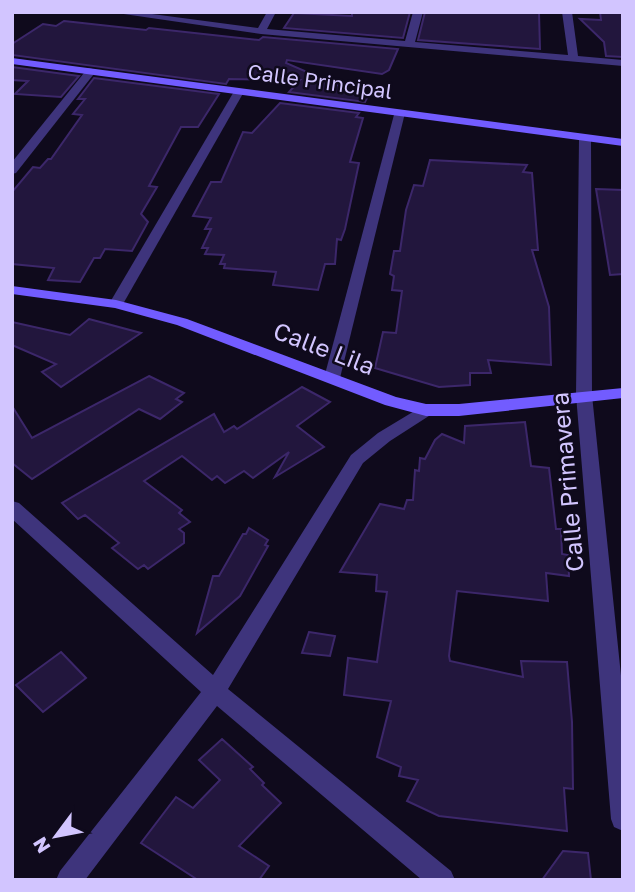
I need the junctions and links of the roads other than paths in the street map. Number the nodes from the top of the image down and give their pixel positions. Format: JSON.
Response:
{"nodes":[{"id":1,"x":114,"y":12,"type":"edge"},
{"id":2,"x":272,"y":12,"type":"edge"},
{"id":3,"x":418,"y":12,"type":"edge"},
{"id":4,"x":567,"y":12,"type":"edge"},
{"id":5,"x":144,"y":14,"type":"edge"},
{"id":6,"x":261,"y":31,"type":"junction"},
{"id":7,"x":409,"y":46,"type":"junction"},
{"id":8,"x":574,"y":60,"type":"junction"},
{"id":9,"x":12,"y":61,"type":"edge"},
{"id":10,"x":623,"y":63,"type":"edge"},
{"id":11,"x":92,"y":70,"type":"junction"},
{"id":12,"x":240,"y":90,"type":"junction"},
{"id":13,"x":399,"y":113,"type":"junction"},
{"id":14,"x":585,"y":139,"type":"junction"},
{"id":15,"x":623,"y":143,"type":"edge"},
{"id":16,"x":12,"y":170,"type":"edge"},
{"id":17,"x":12,"y":290,"type":"edge"},
{"id":18,"x":116,"y":303,"type":"junction"},
{"id":19,"x":332,"y":378,"type":"junction"},
{"id":20,"x":623,"y":393,"type":"edge"},
{"id":21,"x":584,"y":395,"type":"junction"},
{"id":22,"x":426,"y":410,"type":"junction"},
{"id":23,"x":12,"y":508,"type":"edge"},
{"id":24,"x":215,"y":691,"type":"junction"},
{"id":25,"x":623,"y":819,"type":"edge"},
{"id":26,"x":69,"y":880,"type":"edge"},
{"id":27,"x":442,"y":880,"type":"edge"}],
"edges":[{"from":1,"to":5,"type":"street"},
{"from":2,"to":6,"type":"street"},
{"from":3,"to":7,"type":"street"},
{"from":4,"to":8,"type":"street"},
{"from":5,"to":6,"type":"street"},
{"from":6,"to":7,"type":"street"},
{"from":7,"to":8,"type":"street"},
{"from":8,"to":10,"type":"street"},
{"from":9,"to":11,"type":"street","name":"Calle Principal"},
{"from":11,"to":12,"type":"street","name":"Calle Principal"},
{"from":11,"to":16,"type":"street"},
{"from":12,"to":13,"type":"street","name":"Calle Principal"},
{"from":12,"to":18,"type":"street"},
{"from":13,"to":14,"type":"street","name":"Calle Principal"},
{"from":13,"to":19,"type":"street"},
{"from":14,"to":15,"type":"street","name":"Calle Principal"},
{"from":14,"to":21,"type":"street","name":"Calle Primavera"},
{"from":17,"to":18,"type":"street","name":"Calle Lila"},
{"from":18,"to":19,"type":"street","name":"Calle Lila"},
{"from":19,"to":22,"type":"street","name":"Calle Lila"},
{"from":20,"to":21,"type":"street","name":"Calle Lila"},
{"from":21,"to":22,"type":"street","name":"Calle Lila"},
{"from":21,"to":25,"type":"street","name":"Calle Primavera"},
{"from":22,"to":24,"type":"street"},
{"from":23,"to":24,"type":"street"},
{"from":24,"to":26,"type":"street"},
{"from":24,"to":27,"type":"street"}]}
